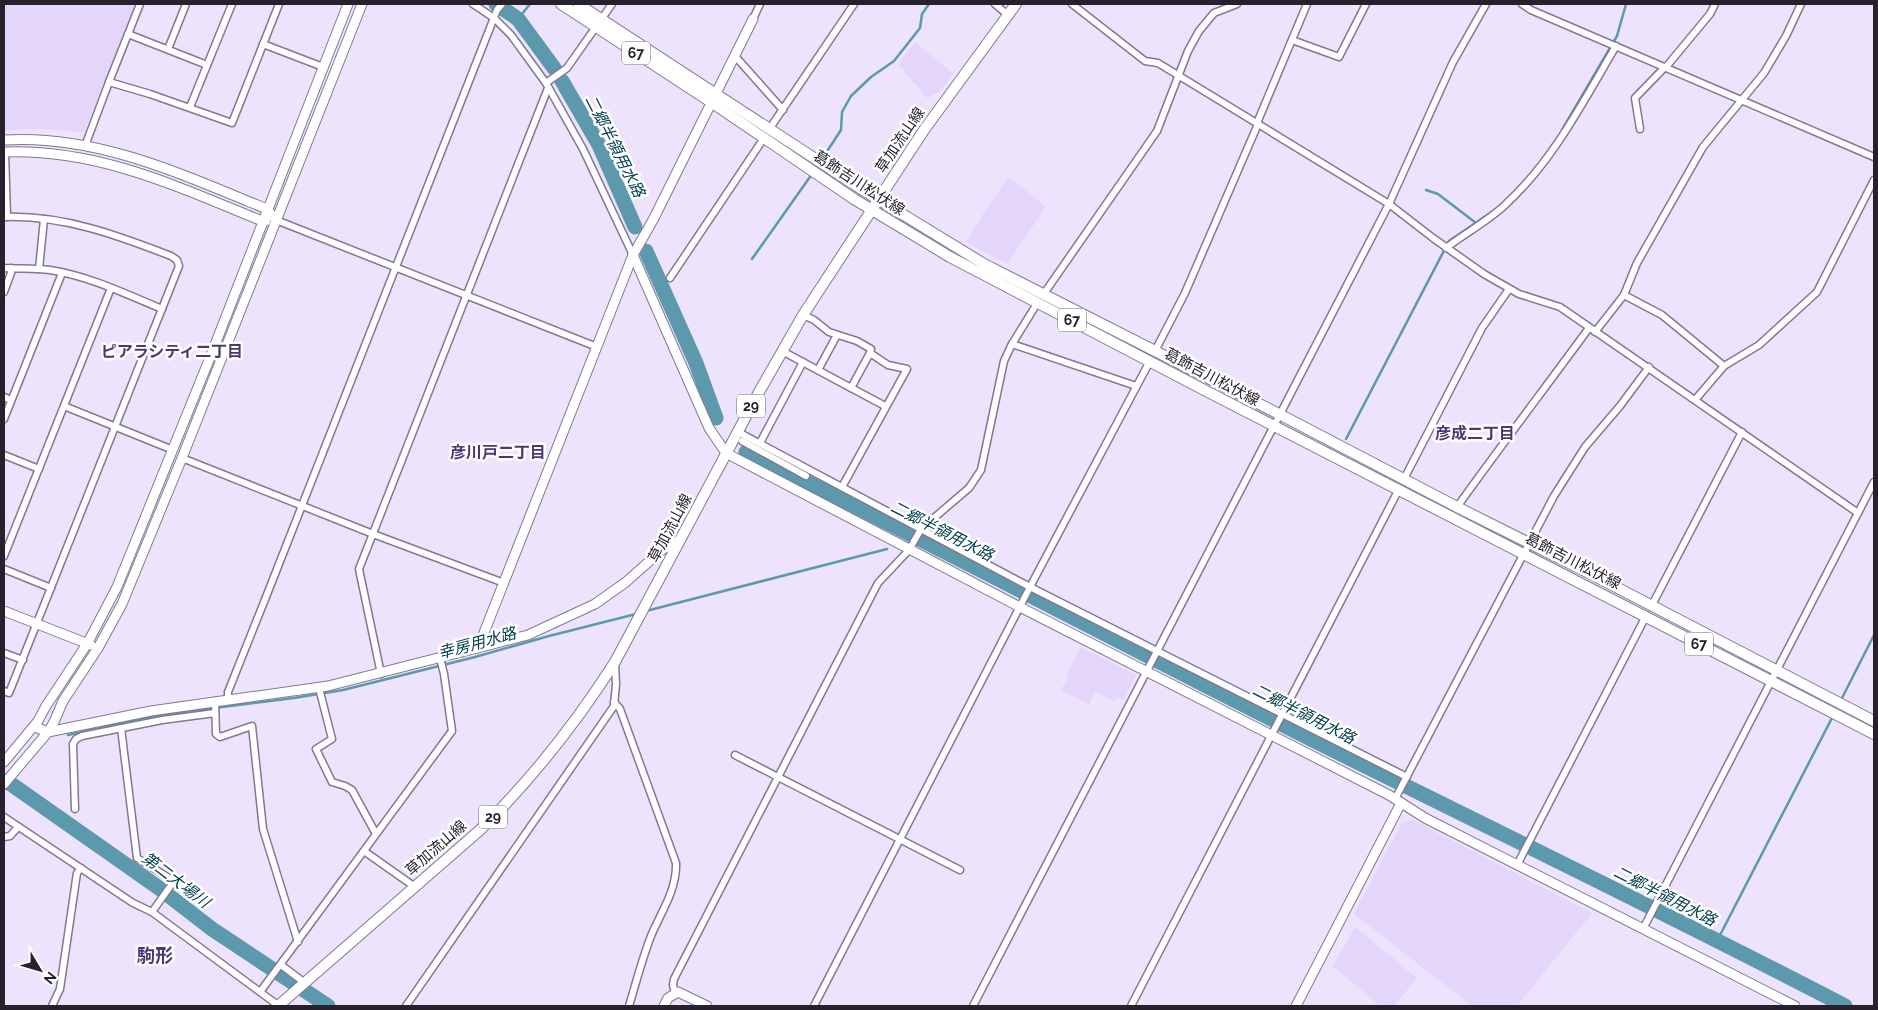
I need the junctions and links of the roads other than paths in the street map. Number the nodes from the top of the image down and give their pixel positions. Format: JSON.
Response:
{"nodes":[{"id":1,"x":140,"y":4,"type":"edge"},
{"id":2,"x":186,"y":4,"type":"edge"},
{"id":3,"x":232,"y":4,"type":"edge"},
{"id":4,"x":279,"y":4,"type":"edge"},
{"id":5,"x":348,"y":4,"type":"edge"},
{"id":6,"x":362,"y":4,"type":"edge"},
{"id":7,"x":473,"y":4,"type":"edge"},
{"id":8,"x":502,"y":4,"type":"edge"},
{"id":9,"x":561,"y":4,"type":"edge"},
{"id":10,"x":578,"y":4,"type":"edge"},
{"id":11,"x":612,"y":4,"type":"edge"},
{"id":12,"x":760,"y":4,"type":"edge"},
{"id":13,"x":854,"y":4,"type":"edge"},
{"id":14,"x":995,"y":4,"type":"edge"},
{"id":15,"x":1016,"y":4,"type":"edge"},
{"id":16,"x":1072,"y":4,"type":"edge"},
{"id":17,"x":1237,"y":4,"type":"edge"},
{"id":18,"x":1307,"y":4,"type":"edge"},
{"id":19,"x":1366,"y":4,"type":"edge"},
{"id":20,"x":1486,"y":4,"type":"edge"},
{"id":21,"x":1522,"y":4,"type":"edge"},
{"id":22,"x":1716,"y":4,"type":"edge"},
{"id":23,"x":1801,"y":4,"type":"edge"},
{"id":24,"x":1008,"y":15,"type":"junction"},
{"id":25,"x":494,"y":18,"type":"junction"},
{"id":26,"x":753,"y":19,"type":"joint"},
{"id":27,"x":598,"y":22,"type":"junction"},
{"id":28,"x":128,"y":34,"type":"junction"},
{"id":29,"x":1292,"y":40,"type":"junction"},
{"id":30,"x":263,"y":44,"type":"junction"},
{"id":31,"x":1616,"y":46,"type":"junction"},
{"id":32,"x":168,"y":49,"type":"junction"},
{"id":33,"x":735,"y":56,"type":"junction"},
{"id":34,"x":207,"y":65,"type":"junction"},
{"id":35,"x":323,"y":67,"type":"junction"},
{"id":36,"x":1665,"y":67,"type":"junction"},
{"id":37,"x":1178,"y":75,"type":"junction"},
{"id":38,"x":109,"y":82,"type":"junction"},
{"id":39,"x":547,"y":86,"type":"junction"},
{"id":40,"x":714,"y":98,"type":"junction"},
{"id":41,"x":1743,"y":101,"type":"junction"},
{"id":42,"x":190,"y":107,"type":"junction"},
{"id":43,"x":783,"y":110,"type":"junction"},
{"id":44,"x":1258,"y":124,"type":"junction"},
{"id":45,"x":770,"y":128,"type":"junction"},
{"id":46,"x":1640,"y":129,"type":"dead end"},
{"id":47,"x":764,"y":138,"type":"junction"},
{"id":48,"x":4,"y":140,"type":"edge"},
{"id":49,"x":85,"y":146,"type":"junction"},
{"id":50,"x":4,"y":152,"type":"edge"},
{"id":51,"x":1874,"y":157,"type":"edge"},
{"id":52,"x":1874,"y":180,"type":"edge"},
{"id":53,"x":878,"y":200,"type":"junction"},
{"id":54,"x":1389,"y":204,"type":"junction"},
{"id":55,"x":267,"y":209,"type":"junction"},
{"id":56,"x":871,"y":210,"type":"junction"},
{"id":57,"x":5,"y":217,"type":"edge"},
{"id":58,"x":44,"y":219,"type":"junction"},
{"id":59,"x":276,"y":220,"type":"junction"},
{"id":60,"x":262,"y":221,"type":"junction"},
{"id":61,"x":1446,"y":248,"type":"junction"},
{"id":62,"x":633,"y":255,"type":"junction"},
{"id":63,"x":396,"y":267,"type":"junction"},
{"id":64,"x":7,"y":268,"type":"edge"},
{"id":65,"x":39,"y":269,"type":"junction"},
{"id":66,"x":62,"y":273,"type":"junction"},
{"id":67,"x":670,"y":278,"type":"dead end"},
{"id":68,"x":111,"y":288,"type":"junction"},
{"id":69,"x":1509,"y":289,"type":"junction"},
{"id":70,"x":4,"y":292,"type":"edge"},
{"id":71,"x":466,"y":295,"type":"junction"},
{"id":72,"x":1624,"y":295,"type":"junction"},
{"id":73,"x":1041,"y":298,"type":"junction"},
{"id":74,"x":162,"y":309,"type":"junction"},
{"id":75,"x":803,"y":315,"type":"junction"},
{"id":76,"x":1592,"y":330,"type":"junction"},
{"id":77,"x":837,"y":335,"type":"junction"},
{"id":78,"x":1012,"y":344,"type":"junction"},
{"id":79,"x":597,"y":347,"type":"junction"},
{"id":80,"x":782,"y":351,"type":"junction"},
{"id":81,"x":870,"y":353,"type":"junction"},
{"id":82,"x":1153,"y":356,"type":"junction"},
{"id":83,"x":803,"y":362,"type":"junction"},
{"id":84,"x":1724,"y":366,"type":"junction"},
{"id":85,"x":1649,"y":367,"type":"junction"},
{"id":86,"x":818,"y":370,"type":"junction"},
{"id":87,"x":1136,"y":386,"type":"junction"},
{"id":88,"x":851,"y":388,"type":"junction"},
{"id":89,"x":4,"y":397,"type":"edge"},
{"id":90,"x":11,"y":400,"type":"junction"},
{"id":91,"x":1695,"y":400,"type":"junction"},
{"id":92,"x":64,"y":406,"type":"junction"},
{"id":93,"x":885,"y":406,"type":"junction"},
{"id":94,"x":1281,"y":415,"type":"junction"},
{"id":95,"x":4,"y":419,"type":"edge"},
{"id":96,"x":1275,"y":426,"type":"junction"},
{"id":97,"x":115,"y":427,"type":"junction"},
{"id":98,"x":1742,"y":432,"type":"junction"},
{"id":99,"x":740,"y":436,"type":"junction"},
{"id":100,"x":760,"y":443,"type":"junction"},
{"id":101,"x":173,"y":450,"type":"junction"},
{"id":102,"x":726,"y":453,"type":"junction"},
{"id":103,"x":4,"y":456,"type":"edge"},
{"id":104,"x":182,"y":458,"type":"junction"},
{"id":105,"x":39,"y":469,"type":"junction"},
{"id":106,"x":806,"y":476,"type":"dead end"},
{"id":107,"x":1874,"y":482,"type":"edge"},
{"id":108,"x":1401,"y":484,"type":"junction"},
{"id":109,"x":842,"y":487,"type":"junction"},
{"id":110,"x":302,"y":506,"type":"junction"},
{"id":111,"x":1457,"y":507,"type":"junction"},
{"id":112,"x":1858,"y":513,"type":"junction"},
{"id":113,"x":921,"y":529,"type":"junction"},
{"id":114,"x":373,"y":534,"type":"junction"},
{"id":115,"x":680,"y":540,"type":"junction"},
{"id":116,"x":1529,"y":543,"type":"junction"},
{"id":117,"x":909,"y":550,"type":"junction"},
{"id":118,"x":1524,"y":554,"type":"junction"},
{"id":119,"x":4,"y":556,"type":"edge"},
{"id":120,"x":4,"y":569,"type":"edge"},
{"id":121,"x":504,"y":583,"type":"junction"},
{"id":122,"x":51,"y":588,"type":"junction"},
{"id":123,"x":1028,"y":592,"type":"junction"},
{"id":124,"x":1021,"y":608,"type":"junction"},
{"id":125,"x":4,"y":611,"type":"edge"},
{"id":126,"x":1649,"y":611,"type":"junction"},
{"id":127,"x":37,"y":624,"type":"junction"},
{"id":128,"x":87,"y":644,"type":"junction"},
{"id":129,"x":98,"y":648,"type":"junction"},
{"id":130,"x":478,"y":648,"type":"junction"},
{"id":131,"x":4,"y":652,"type":"edge"},
{"id":132,"x":1158,"y":652,"type":"junction"},
{"id":133,"x":440,"y":658,"type":"junction"},
{"id":134,"x":23,"y":660,"type":"junction"},
{"id":135,"x":615,"y":662,"type":"junction"},
{"id":136,"x":1777,"y":671,"type":"junction"},
{"id":137,"x":1147,"y":672,"type":"junction"},
{"id":138,"x":381,"y":674,"type":"junction"},
{"id":139,"x":1772,"y":681,"type":"junction"},
{"id":140,"x":319,"y":688,"type":"junction"},
{"id":141,"x":4,"y":691,"type":"edge"},
{"id":142,"x":228,"y":700,"type":"junction"},
{"id":143,"x":215,"y":702,"type":"junction"},
{"id":144,"x":614,"y":702,"type":"junction"},
{"id":145,"x":215,"y":713,"type":"junction"},
{"id":146,"x":1281,"y":716,"type":"junction"},
{"id":147,"x":1874,"y":721,"type":"edge"},
{"id":148,"x":35,"y":727,"type":"junction"},
{"id":149,"x":121,"y":728,"type":"junction"},
{"id":150,"x":48,"y":732,"type":"junction"},
{"id":151,"x":1874,"y":734,"type":"edge"},
{"id":152,"x":1271,"y":736,"type":"junction"},
{"id":153,"x":735,"y":755,"type":"dead end"},
{"id":154,"x":4,"y":762,"type":"edge"},
{"id":155,"x":778,"y":776,"type":"junction"},
{"id":156,"x":1406,"y":780,"type":"junction"},
{"id":157,"x":4,"y":784,"type":"edge"},
{"id":158,"x":1398,"y":801,"type":"junction"},
{"id":159,"x":76,"y":809,"type":"dead end"},
{"id":160,"x":4,"y":817,"type":"edge"},
{"id":161,"x":18,"y":827,"type":"junction"},
{"id":162,"x":376,"y":834,"type":"junction"},
{"id":163,"x":4,"y":837,"type":"edge"},
{"id":164,"x":901,"y":840,"type":"junction"},
{"id":165,"x":364,"y":851,"type":"junction"},
{"id":166,"x":1518,"y":865,"type":"junction"},
{"id":167,"x":81,"y":868,"type":"junction"},
{"id":168,"x":960,"y":870,"type":"dead end"},
{"id":169,"x":414,"y":887,"type":"junction"},
{"id":170,"x":152,"y":912,"type":"junction"},
{"id":171,"x":1643,"y":929,"type":"junction"},
{"id":172,"x":298,"y":942,"type":"junction"},
{"id":173,"x":281,"y":965,"type":"junction"},
{"id":174,"x":305,"y":982,"type":"junction"},
{"id":175,"x":260,"y":992,"type":"junction"},
{"id":176,"x":675,"y":993,"type":"junction"},
{"id":177,"x":52,"y":1006,"type":"edge"},
{"id":178,"x":279,"y":1006,"type":"edge"},
{"id":179,"x":406,"y":1006,"type":"edge"},
{"id":180,"x":629,"y":1006,"type":"edge"},
{"id":181,"x":664,"y":1006,"type":"edge"},
{"id":182,"x":708,"y":1006,"type":"edge"},
{"id":183,"x":814,"y":1006,"type":"edge"},
{"id":184,"x":973,"y":1006,"type":"edge"},
{"id":185,"x":1130,"y":1006,"type":"edge"},
{"id":186,"x":1296,"y":1006,"type":"edge"},
{"id":187,"x":1795,"y":1006,"type":"edge"}],
"edges":[{"from":1,"to":28,"type":"street"},
{"from":2,"to":32,"type":"street"},
{"from":3,"to":34,"type":"street"},
{"from":4,"to":30,"type":"street"},
{"from":5,"to":35,"type":"street"},
{"from":6,"to":59,"type":"street"},
{"from":7,"to":25,"type":"street"},
{"from":8,"to":25,"type":"street"},
{"from":9,"to":27,"type":"main road","name":"葛飾吉川松伏線","number":"67"},
{"from":10,"to":27,"type":"main road","name":"葛飾吉川松伏線","number":"67"},
{"from":11,"to":27,"type":"street"},
{"from":12,"to":26,"type":"street"},
{"from":13,"to":43,"type":"street"},
{"from":14,"to":24,"type":"street"},
{"from":15,"to":24,"type":"main road","name":"草加流山線","number":"29"},
{"from":16,"to":37,"type":"street"},
{"from":17,"to":37,"type":"street"},
{"from":18,"to":29,"type":"street"},
{"from":19,"to":29,"type":"street"},
{"from":20,"to":54,"type":"street"},
{"from":21,"to":31,"type":"street"},
{"from":22,"to":36,"type":"street"},
{"from":23,"to":41,"type":"street"},
{"from":24,"to":53,"type":"main road","name":"草加流山線","number":"29"},
{"from":25,"to":39,"type":"street"},
{"from":25,"to":63,"type":"street"},
{"from":26,"to":33,"type":"street"},
{"from":27,"to":39,"type":"street"},
{"from":27,"to":40,"type":"main road","name":"葛飾吉川松伏線","number":"67"},
{"from":28,"to":32,"type":"street"},
{"from":28,"to":38,"type":"street"},
{"from":29,"to":44,"type":"street"},
{"from":30,"to":35,"type":"street"},
{"from":30,"to":42,"type":"street"},
{"from":31,"to":36,"type":"street"},
{"from":31,"to":61,"type":"street"},
{"from":32,"to":34,"type":"street"},
{"from":33,"to":40,"type":"street"},
{"from":33,"to":43,"type":"street"},
{"from":34,"to":42,"type":"street"},
{"from":35,"to":55,"type":"street"},
{"from":36,"to":41,"type":"street"},
{"from":36,"to":46,"type":"street"},
{"from":37,"to":44,"type":"street"},
{"from":37,"to":73,"type":"street"},
{"from":38,"to":42,"type":"street"},
{"from":38,"to":49,"type":"street"},
{"from":39,"to":62,"type":"street"},
{"from":39,"to":71,"type":"street"},
{"from":40,"to":45,"type":"main road","name":"葛飾吉川松伏線","number":"67"},
{"from":40,"to":47,"type":"main road","name":"葛飾吉川松伏線","number":"67"},
{"from":40,"to":62,"type":"street"},
{"from":41,"to":51,"type":"street"},
{"from":41,"to":72,"type":"street"},
{"from":43,"to":45,"type":"street"},
{"from":44,"to":54,"type":"street"},
{"from":44,"to":82,"type":"street"},
{"from":45,"to":53,"type":"main road","name":"葛飾吉川松伏線","number":"67"},
{"from":47,"to":56,"type":"main road","name":"葛飾吉川松伏線","number":"67"},
{"from":47,"to":67,"type":"street"},
{"from":48,"to":49,"type":"street"},
{"from":49,"to":55,"type":"street"},
{"from":50,"to":57,"type":"street"},
{"from":50,"to":60,"type":"street"},
{"from":52,"to":84,"type":"street"},
{"from":53,"to":56,"type":"main road","name":"草加流山線","number":"29"},
{"from":53,"to":73,"type":"main road","name":"葛飾吉川松伏線","number":"67"},
{"from":54,"to":61,"type":"street"},
{"from":54,"to":94,"type":"street"},
{"from":55,"to":59,"type":"street"},
{"from":55,"to":60,"type":"street"},
{"from":56,"to":73,"type":"main road","name":"葛飾吉川松伏線","number":"67"},
{"from":56,"to":75,"type":"main road","name":"草加流山線","number":"29"},
{"from":57,"to":58,"type":"street"},
{"from":58,"to":65,"type":"street"},
{"from":58,"to":74,"type":"street"},
{"from":59,"to":60,"type":"street"},
{"from":59,"to":63,"type":"street"},
{"from":59,"to":104,"type":"street"},
{"from":60,"to":101,"type":"street"},
{"from":61,"to":69,"type":"street"},
{"from":62,"to":79,"type":"street"},
{"from":62,"to":102,"type":"street"},
{"from":63,"to":71,"type":"street"},
{"from":63,"to":110,"type":"street"},
{"from":64,"to":65,"type":"street"},
{"from":64,"to":70,"type":"street"},
{"from":65,"to":66,"type":"street"},
{"from":66,"to":68,"type":"street"},
{"from":66,"to":90,"type":"street"},
{"from":68,"to":74,"type":"street"},
{"from":68,"to":92,"type":"street"},
{"from":69,"to":76,"type":"street"},
{"from":69,"to":108,"type":"street"},
{"from":71,"to":79,"type":"street"},
{"from":71,"to":114,"type":"street"},
{"from":72,"to":76,"type":"street"},
{"from":72,"to":84,"type":"street"},
{"from":73,"to":78,"type":"street"},
{"from":73,"to":82,"type":"main road","name":"葛飾吉川松伏線","number":"67"},
{"from":74,"to":97,"type":"street"},
{"from":75,"to":77,"type":"street"},
{"from":75,"to":80,"type":"main road","name":"草加流山線","number":"29"},
{"from":76,"to":85,"type":"street"},
{"from":76,"to":111,"type":"street"},
{"from":77,"to":81,"type":"street"},
{"from":77,"to":86,"type":"street"},
{"from":78,"to":87,"type":"street"},
{"from":78,"to":113,"type":"street"},
{"from":79,"to":121,"type":"street"},
{"from":80,"to":83,"type":"street"},
{"from":80,"to":99,"type":"main road","name":"草加流山線","number":"29"},
{"from":81,"to":88,"type":"street"},
{"from":81,"to":93,"type":"street"},
{"from":82,"to":87,"type":"street"},
{"from":82,"to":94,"type":"main road","name":"葛飾吉川松伏線","number":"67"},
{"from":82,"to":96,"type":"main road","name":"葛飾吉川松伏線","number":"67"},
{"from":83,"to":86,"type":"street"},
{"from":83,"to":100,"type":"street"},
{"from":84,"to":91,"type":"street"},
{"from":85,"to":91,"type":"street"},
{"from":85,"to":116,"type":"street"},
{"from":86,"to":88,"type":"street"},
{"from":87,"to":123,"type":"street"},
{"from":88,"to":93,"type":"street"},
{"from":89,"to":90,"type":"street"},
{"from":90,"to":95,"type":"street"},
{"from":91,"to":98,"type":"street"},
{"from":92,"to":97,"type":"street"},
{"from":92,"to":105,"type":"street"},
{"from":93,"to":109,"type":"street"},
{"from":94,"to":96,"type":"street"},
{"from":94,"to":108,"type":"main road","name":"葛飾吉川松伏線","number":"67"},
{"from":96,"to":108,"type":"main road","name":"葛飾吉川松伏線","number":"67"},
{"from":96,"to":132,"type":"street"},
{"from":97,"to":101,"type":"street"},
{"from":97,"to":122,"type":"street"},
{"from":98,"to":112,"type":"street"},
{"from":98,"to":126,"type":"street"},
{"from":99,"to":100,"type":"street"},
{"from":99,"to":102,"type":"main road","name":"草加流山線","number":"29"},
{"from":99,"to":106,"type":"street"},
{"from":100,"to":109,"type":"street"},
{"from":101,"to":128,"type":"street"},
{"from":102,"to":115,"type":"main road","name":"草加流山線","number":"29"},
{"from":102,"to":117,"type":"street"},
{"from":103,"to":105,"type":"street"},
{"from":104,"to":110,"type":"street"},
{"from":104,"to":129,"type":"street"},
{"from":105,"to":119,"type":"street"},
{"from":107,"to":112,"type":"street"},
{"from":108,"to":111,"type":"main road","name":"葛飾吉川松伏線","number":"67"},
{"from":108,"to":118,"type":"main road","name":"葛飾吉川松伏線","number":"67"},
{"from":108,"to":146,"type":"street"},
{"from":109,"to":113,"type":"street"},
{"from":110,"to":114,"type":"street"},
{"from":110,"to":142,"type":"street"},
{"from":111,"to":116,"type":"main road","name":"葛飾吉川松伏線","number":"67"},
{"from":112,"to":136,"type":"street"},
{"from":113,"to":117,"type":"street"},
{"from":113,"to":123,"type":"street"},
{"from":114,"to":121,"type":"street"},
{"from":114,"to":138,"type":"street"},
{"from":115,"to":130,"type":"street"},
{"from":115,"to":135,"type":"main road","name":"草加流山線","number":"29"},
{"from":116,"to":118,"type":"street"},
{"from":116,"to":126,"type":"main road","name":"葛飾吉川松伏線","number":"67"},
{"from":117,"to":124,"type":"street"},
{"from":117,"to":155,"type":"street"},
{"from":118,"to":126,"type":"main road","name":"葛飾吉川松伏線","number":"67"},
{"from":118,"to":156,"type":"street"},
{"from":120,"to":122,"type":"street"},
{"from":121,"to":130,"type":"street"},
{"from":122,"to":127,"type":"street"},
{"from":123,"to":124,"type":"street"},
{"from":123,"to":132,"type":"street"},
{"from":124,"to":137,"type":"street"},
{"from":124,"to":164,"type":"street"},
{"from":125,"to":127,"type":"street"},
{"from":126,"to":136,"type":"main road","name":"葛飾吉川松伏線","number":"67"},
{"from":126,"to":139,"type":"main road","name":"葛飾吉川松伏線","number":"67"},
{"from":126,"to":166,"type":"street"},
{"from":127,"to":128,"type":"street"},
{"from":127,"to":134,"type":"street"},
{"from":128,"to":129,"type":"street"},
{"from":128,"to":148,"type":"street"},
{"from":129,"to":150,"type":"street"},
{"from":130,"to":133,"type":"street"},
{"from":131,"to":134,"type":"street"},
{"from":132,"to":137,"type":"street"},
{"from":132,"to":146,"type":"street"},
{"from":133,"to":138,"type":"street"},
{"from":133,"to":162,"type":"street"},
{"from":134,"to":141,"type":"street"},
{"from":135,"to":144,"type":"street"},
{"from":135,"to":169,"type":"main road","name":"草加流山線","number":"29"},
{"from":136,"to":139,"type":"street"},
{"from":136,"to":147,"type":"main road","name":"葛飾吉川松伏線","number":"67"},
{"from":137,"to":152,"type":"street"},
{"from":137,"to":184,"type":"street"},
{"from":138,"to":140,"type":"street"},
{"from":139,"to":151,"type":"main road","name":"葛飾吉川松伏線","number":"67"},
{"from":139,"to":171,"type":"street"},
{"from":140,"to":142,"type":"street"},
{"from":140,"to":162,"type":"street"},
{"from":142,"to":143,"type":"street"},
{"from":143,"to":145,"type":"street"},
{"from":143,"to":150,"type":"street"},
{"from":144,"to":179,"type":"street"},
{"from":144,"to":180,"type":"street"},
{"from":145,"to":149,"type":"street"},
{"from":145,"to":172,"type":"street"},
{"from":146,"to":152,"type":"street"},
{"from":146,"to":156,"type":"street"},
{"from":148,"to":150,"type":"street"},
{"from":148,"to":154,"type":"street"},
{"from":149,"to":159,"type":"street"},
{"from":149,"to":170,"type":"street"},
{"from":150,"to":157,"type":"street"},
{"from":152,"to":158,"type":"street"},
{"from":152,"to":185,"type":"street"},
{"from":153,"to":155,"type":"street"},
{"from":155,"to":164,"type":"street"},
{"from":155,"to":176,"type":"street"},
{"from":156,"to":158,"type":"street"},
{"from":158,"to":166,"type":"street"},
{"from":158,"to":186,"type":"street"},
{"from":160,"to":161,"type":"street"},
{"from":161,"to":163,"type":"street"},
{"from":161,"to":167,"type":"street"},
{"from":162,"to":165,"type":"street"},
{"from":164,"to":168,"type":"street"},
{"from":164,"to":183,"type":"street"},
{"from":165,"to":169,"type":"street"},
{"from":165,"to":172,"type":"street"},
{"from":166,"to":171,"type":"street"},
{"from":167,"to":170,"type":"street"},
{"from":167,"to":177,"type":"street"},
{"from":169,"to":174,"type":"main road","name":"草加流山線","number":"29"},
{"from":170,"to":175,"type":"street"},
{"from":171,"to":187,"type":"street"},
{"from":172,"to":173,"type":"street"},
{"from":173,"to":174,"type":"street"},
{"from":173,"to":175,"type":"street"},
{"from":174,"to":178,"type":"main road","name":"草加流山線","number":"29"},
{"from":175,"to":178,"type":"street"},
{"from":176,"to":181,"type":"street"},
{"from":176,"to":182,"type":"street"}]}
